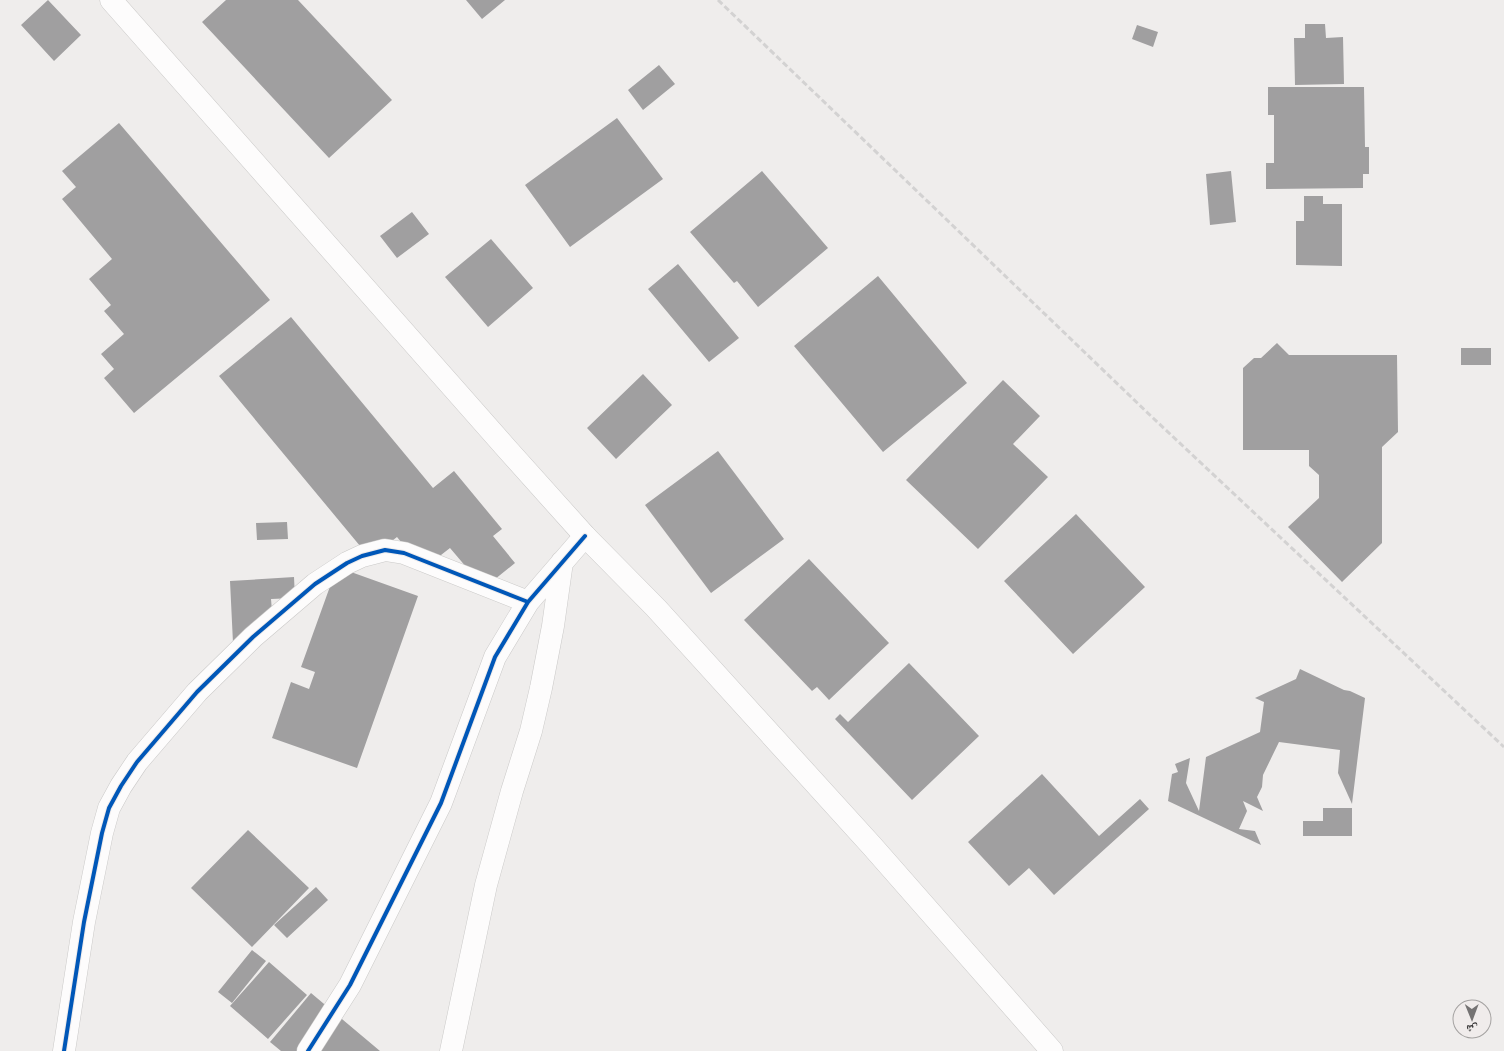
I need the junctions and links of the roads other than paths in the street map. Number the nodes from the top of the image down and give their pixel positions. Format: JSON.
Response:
{"nodes":[{"id":1,"x":111,"y":0,"type":"edge"},
{"id":2,"x":585,"y":536,"type":"junction"},
{"id":3,"x":562,"y":562,"type":"junction"},
{"id":4,"x":528,"y":602,"type":"junction"},
{"id":5,"x":64,"y":1051,"type":"edge"},
{"id":6,"x":308,"y":1051,"type":"edge"},
{"id":7,"x":451,"y":1051,"type":"edge"},
{"id":8,"x":1052,"y":1051,"type":"edge"}],
"edges":[{"from":1,"to":2,"type":"street"},
{"from":2,"to":3,"type":"street"},
{"from":2,"to":8,"type":"street"},
{"from":3,"to":4,"type":"street"},
{"from":3,"to":7,"type":"street"},
{"from":4,"to":5,"type":"street"},
{"from":4,"to":6,"type":"street"}]}
